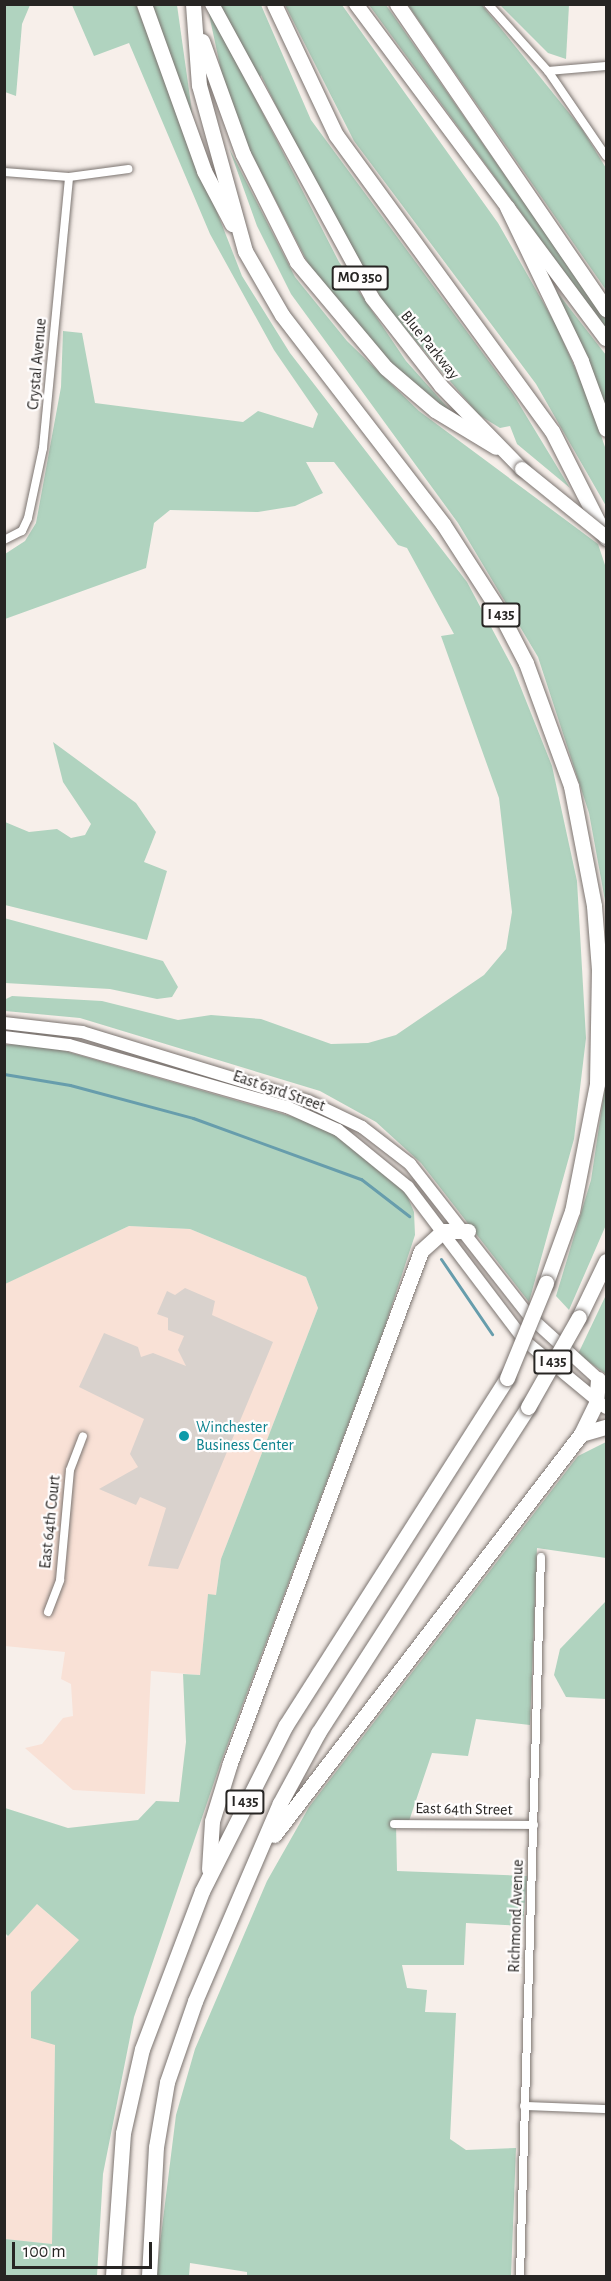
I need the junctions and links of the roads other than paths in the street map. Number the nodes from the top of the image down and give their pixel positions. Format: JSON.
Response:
{"nodes":[{"id":1,"x":144,"y":4,"type":"edge"},
{"id":2,"x":212,"y":4,"type":"edge"},
{"id":3,"x":274,"y":4,"type":"edge"},
{"id":4,"x":356,"y":4,"type":"edge"},
{"id":5,"x":397,"y":4,"type":"edge"},
{"id":6,"x":488,"y":4,"type":"edge"},
{"id":7,"x":193,"y":9,"type":"edge"},
{"id":8,"x":606,"y":66,"type":"edge"},
{"id":9,"x":548,"y":70,"type":"junction"},
{"id":10,"x":606,"y":156,"type":"edge"},
{"id":11,"x":128,"y":169,"type":"dead end"},
{"id":12,"x":4,"y":172,"type":"edge"},
{"id":13,"x":69,"y":177,"type":"junction"},
{"id":14,"x":507,"y":207,"type":"junction"},
{"id":15,"x":245,"y":251,"type":"junction"},
{"id":16,"x":606,"y":309,"type":"edge"},
{"id":17,"x":606,"y":339,"type":"edge"},
{"id":18,"x":606,"y":429,"type":"edge"},
{"id":19,"x":496,"y":447,"type":"junction"},
{"id":20,"x":606,"y":537,"type":"edge"},
{"id":21,"x":4,"y":540,"type":"edge"},
{"id":22,"x":4,"y":1023,"type":"edge"},
{"id":23,"x":4,"y":1037,"type":"edge"},
{"id":24,"x":444,"y":1231,"type":"junction"},
{"id":25,"x":468,"y":1231,"type":"junction"},
{"id":26,"x":606,"y":1261,"type":"edge"},
{"id":27,"x":602,"y":1382,"type":"edge"},
{"id":28,"x":601,"y":1406,"type":"edge"},
{"id":29,"x":606,"y":1427,"type":"edge"},
{"id":30,"x":581,"y":1434,"type":"junction"},
{"id":31,"x":83,"y":1436,"type":"dead end"},
{"id":32,"x":541,"y":1557,"type":"dead end"},
{"id":33,"x":48,"y":1612,"type":"dead end"},
{"id":34,"x":394,"y":1824,"type":"dead end"},
{"id":35,"x":534,"y":1825,"type":"junction"},
{"id":36,"x":255,"y":1863,"type":"junction"},
{"id":37,"x":209,"y":1877,"type":"junction"},
{"id":38,"x":524,"y":2106,"type":"junction"},
{"id":39,"x":606,"y":2109,"type":"edge"},
{"id":40,"x":113,"y":2277,"type":"edge"},
{"id":41,"x":149,"y":2277,"type":"edge"},
{"id":42,"x":520,"y":2277,"type":"edge"}],
"edges":[{"from":1,"to":15,"type":"highway"},
{"from":2,"to":19,"type":"highway","name":"Blue Parkway","number":"MO 350"},
{"from":3,"to":20,"type":"highway"},
{"from":4,"to":14,"type":"highway"},
{"from":5,"to":16,"type":"highway"},
{"from":6,"to":9,"type":"street"},
{"from":7,"to":15,"type":"highway","number":"I 435"},
{"from":7,"to":19,"type":"highway"},
{"from":8,"to":9,"type":"street"},
{"from":9,"to":10,"type":"street"},
{"from":11,"to":13,"type":"street"},
{"from":12,"to":13,"type":"street"},
{"from":13,"to":21,"type":"street","name":"Crystal Avenue"},
{"from":14,"to":17,"type":"highway"},
{"from":14,"to":18,"type":"highway"},
{"from":15,"to":37,"type":"highway","number":"I 435","bridge":true},
{"from":19,"to":20,"type":"highway","name":"Blue Parkway","number":"MO 350","bridge":true},
{"from":22,"to":25,"type":"main road","name":"East 63rd Street"},
{"from":23,"to":24,"type":"main road","name":"East 63rd Street"},
{"from":24,"to":25,"type":"highway"},
{"from":24,"to":28,"type":"main road","name":"East 63rd Street"},
{"from":24,"to":37,"type":"highway"},
{"from":25,"to":27,"type":"main road","name":"East 63rd Street"},
{"from":26,"to":36,"type":"highway","number":"I 435","bridge":true},
{"from":27,"to":28,"type":"highway"},
{"from":28,"to":30,"type":"highway"},
{"from":29,"to":30,"type":"highway"},
{"from":30,"to":36,"type":"highway"},
{"from":31,"to":33,"type":"street","name":"East 64th Court"},
{"from":32,"to":35,"type":"street","name":"Richmond Avenue"},
{"from":34,"to":35,"type":"street","name":"East 64th Street"},
{"from":35,"to":38,"type":"street","name":"Richmond Avenue"},
{"from":36,"to":41,"type":"highway","number":"I 435"},
{"from":37,"to":40,"type":"highway","number":"I 435"},
{"from":38,"to":39,"type":"street"},
{"from":38,"to":42,"type":"street","name":"Richmond Avenue"}]}
